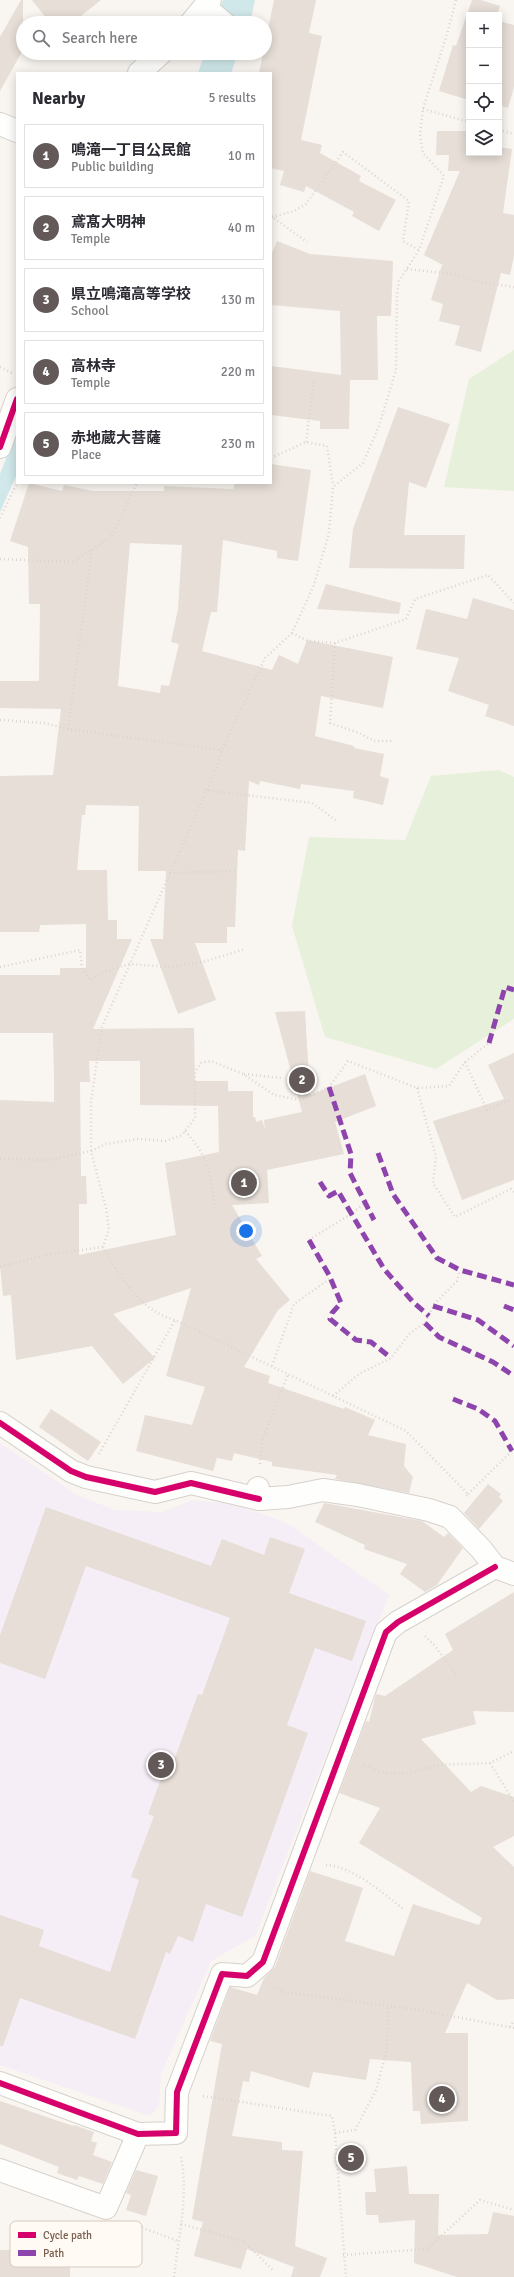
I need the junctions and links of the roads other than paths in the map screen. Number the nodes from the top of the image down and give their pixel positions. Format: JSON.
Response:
{"nodes":[{"id":1,"x":209,"y":2,"type":"edge"},
{"id":2,"x":197,"y":16,"type":"edge"},
{"id":3,"x":222,"y":16,"type":"edge"},
{"id":4,"x":153,"y":60,"type":"edge"},
{"id":5,"x":140,"y":72,"type":"edge"},
{"id":6,"x":0,"y":124,"type":"edge"},
{"id":7,"x":16,"y":131,"type":"edge"},
{"id":8,"x":16,"y":402,"type":"edge"},
{"id":9,"x":0,"y":448,"type":"edge"},
{"id":10,"x":16,"y":450,"type":"edge"},
{"id":11,"x":0,"y":1423,"type":"edge"},
{"id":12,"x":504,"y":1570,"type":"edge"},
{"id":13,"x":0,"y":2083,"type":"edge"},
{"id":14,"x":138,"y":2134,"type":"junction"},
{"id":15,"x":0,"y":2170,"type":"edge"}],
"edges":[{"from":1,"to":2,"type":"street"},
{"from":1,"to":3,"type":"lane"},
{"from":4,"to":5,"type":"street"},
{"from":6,"to":7,"type":"street"},
{"from":8,"to":9,"type":"street"},
{"from":9,"to":10,"type":"street"},
{"from":11,"to":12,"type":"street"},
{"from":12,"to":14,"type":"street"},
{"from":13,"to":14,"type":"street"},
{"from":14,"to":15,"type":"street"}]}
